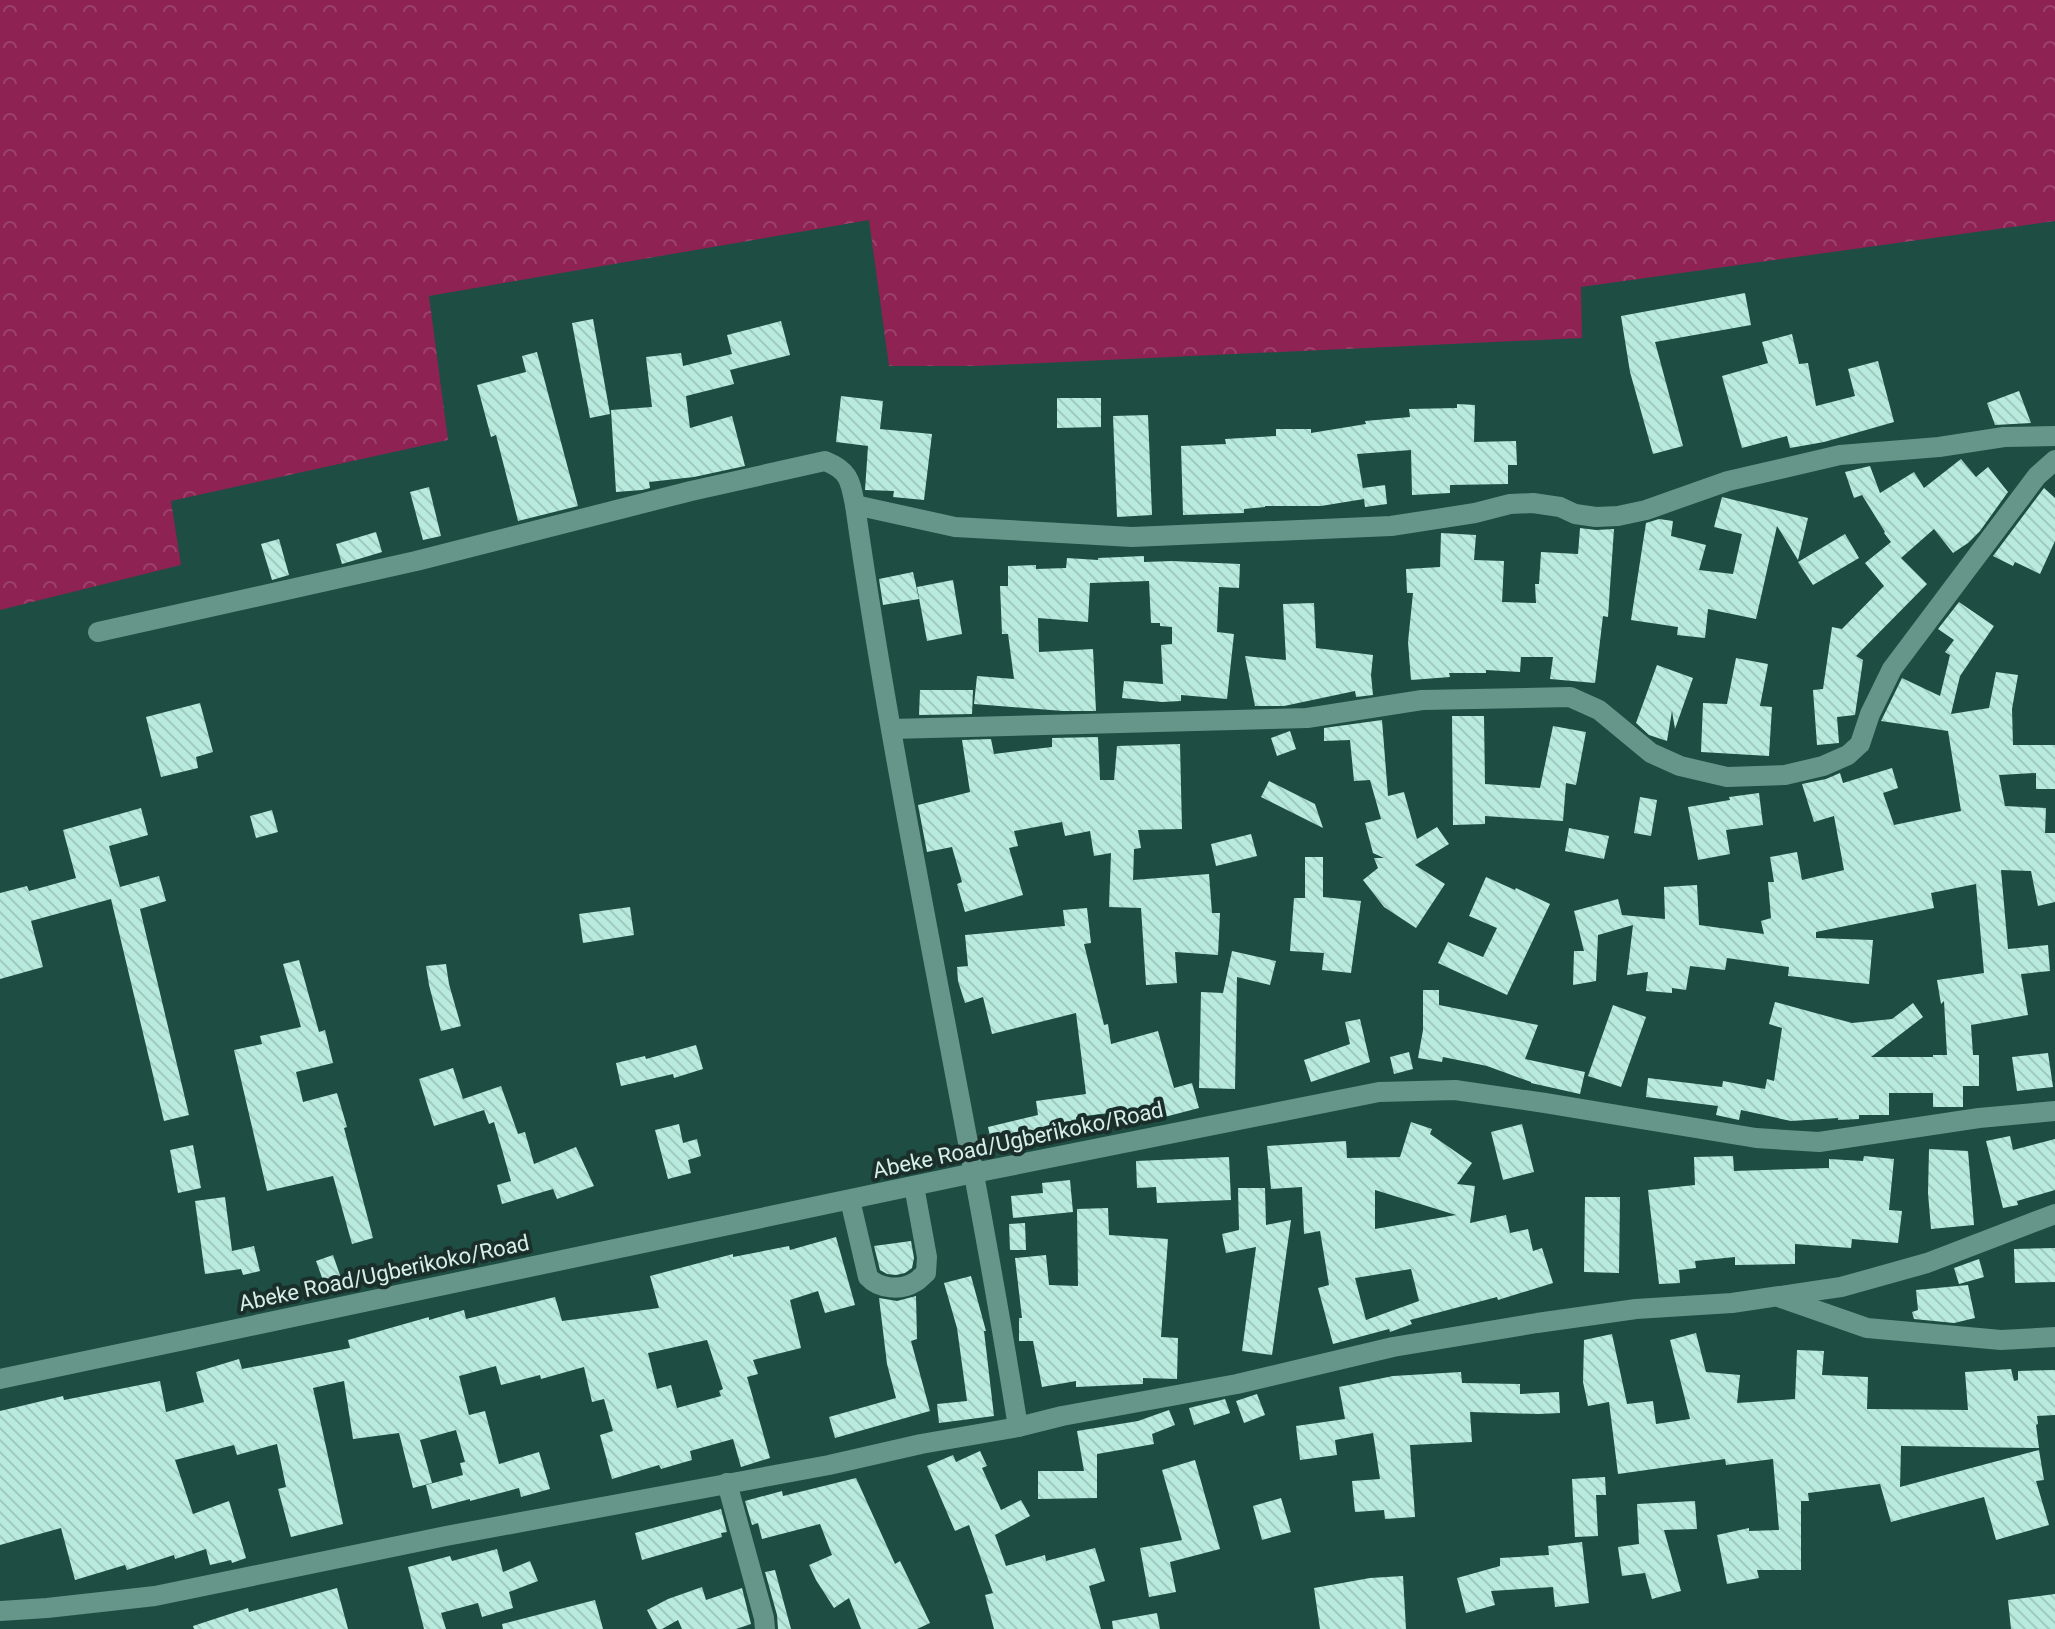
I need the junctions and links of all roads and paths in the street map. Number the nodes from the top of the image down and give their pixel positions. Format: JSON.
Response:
{"nodes":[{"id":1,"x":2055,"y":436,"type":"edge"},
{"id":2,"x":2055,"y":460,"type":"edge"},
{"id":3,"x":855,"y":505,"type":"junction"},
{"id":4,"x":98,"y":632,"type":"dead end"},
{"id":5,"x":891,"y":729,"type":"junction"},
{"id":6,"x":2055,"y":1111,"type":"edge"},
{"id":7,"x":974,"y":1173,"type":"junction"},
{"id":8,"x":914,"y":1186,"type":"junction"},
{"id":9,"x":850,"y":1200,"type":"junction"},
{"id":10,"x":2055,"y":1214,"type":"edge"},
{"id":11,"x":1778,"y":1296,"type":"junction"},
{"id":12,"x":2055,"y":1337,"type":"edge"},
{"id":13,"x":0,"y":1379,"type":"edge"},
{"id":14,"x":1018,"y":1427,"type":"junction"},
{"id":15,"x":727,"y":1483,"type":"junction"},
{"id":16,"x":0,"y":1611,"type":"edge"},
{"id":17,"x":765,"y":1629,"type":"edge"}],
"edges":[{"from":1,"to":3,"type":"street"},
{"from":2,"to":5,"type":"street"},
{"from":3,"to":4,"type":"street"},
{"from":3,"to":5,"type":"street"},
{"from":5,"to":7,"type":"street"},
{"from":6,"to":7,"type":"street","name":"Abeke Road/Ugberikoko/Road"},
{"from":7,"to":8,"type":"street","name":"Abeke Road/Ugberikoko/Road"},
{"from":7,"to":14,"type":"street"},
{"from":8,"to":9,"type":"street","name":"Abeke Road/Ugberikoko/Road"},
{"from":8,"to":9,"type":"street"},
{"from":9,"to":13,"type":"street","name":"Abeke Road/Ugberikoko/Road"},
{"from":10,"to":11,"type":"street"},
{"from":11,"to":12,"type":"street"},
{"from":11,"to":14,"type":"street"},
{"from":14,"to":15,"type":"street"},
{"from":15,"to":16,"type":"street"},
{"from":15,"to":17,"type":"street"}]}
